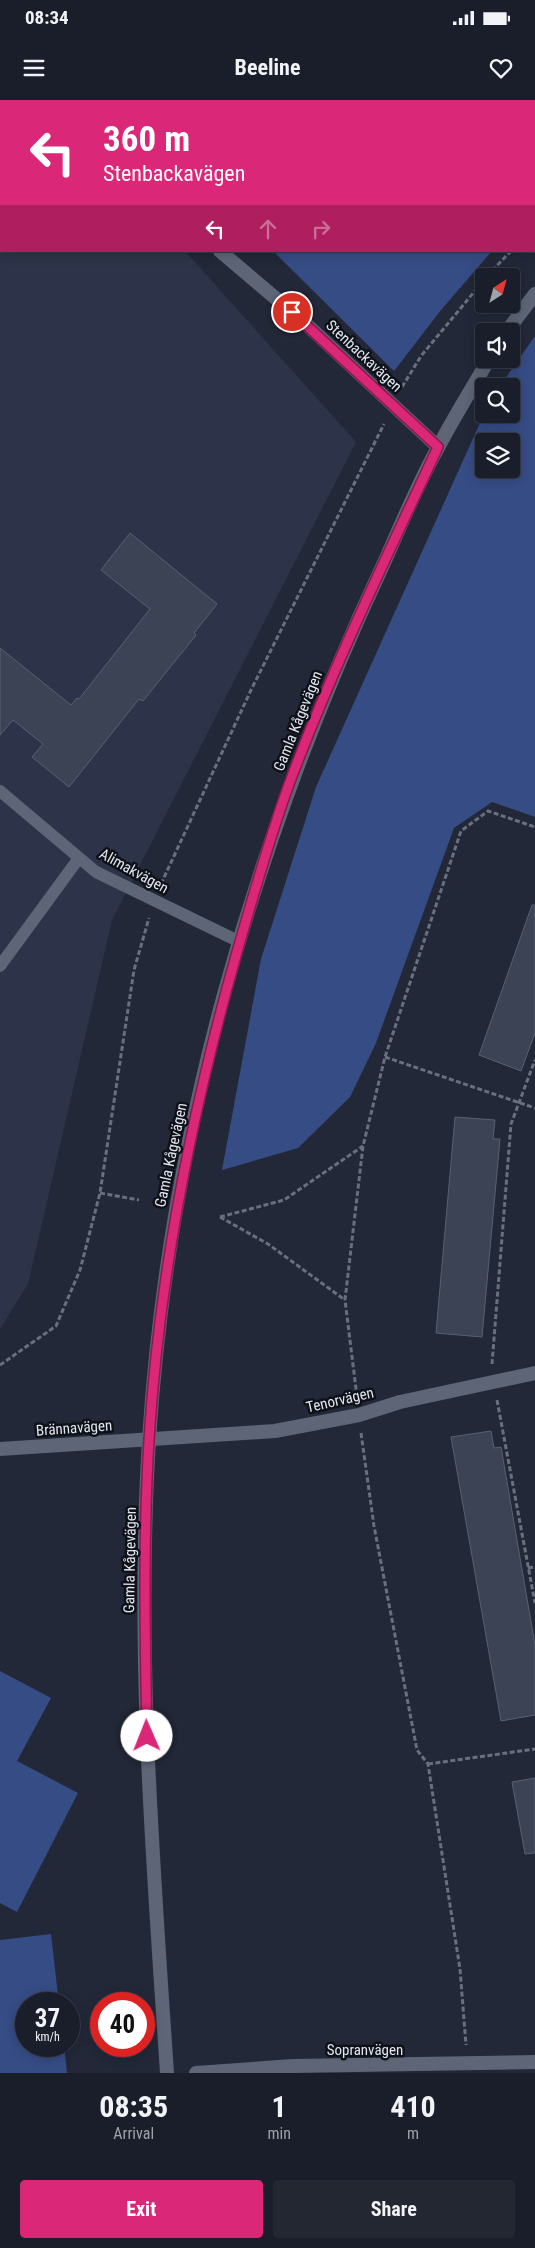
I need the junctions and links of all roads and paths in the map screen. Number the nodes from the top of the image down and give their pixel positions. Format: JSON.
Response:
{"nodes":[{"id":1,"x":221,"y":252,"type":"edge"},
{"id":2,"x":510,"y":252,"type":"edge"},
{"id":3,"x":495,"y":268,"type":"edge"},
{"id":4,"x":475,"y":291,"type":"edge"},
{"id":5,"x":535,"y":294,"type":"edge"},
{"id":6,"x":513,"y":323,"type":"edge"},
{"id":7,"x":484,"y":368,"type":"edge"},
{"id":8,"x":391,"y":404,"type":"junction"},
{"id":9,"x":438,"y":447,"type":"junction"},
{"id":10,"x":0,"y":791,"type":"edge"},
{"id":11,"x":535,"y":827,"type":"edge"},
{"id":12,"x":79,"y":858,"type":"junction"},
{"id":13,"x":153,"y":902,"type":"junction"},
{"id":14,"x":240,"y":942,"type":"junction"},
{"id":15,"x":0,"y":966,"type":"edge"},
{"id":16,"x":385,"y":1057,"type":"junction"},
{"id":17,"x":535,"y":1060,"type":"edge"},
{"id":18,"x":520,"y":1103,"type":"junction"},
{"id":19,"x":535,"y":1108,"type":"edge"},
{"id":20,"x":363,"y":1146,"type":"junction"},
{"id":21,"x":100,"y":1193,"type":"junction"},
{"id":22,"x":139,"y":1200,"type":"dead end"},
{"id":23,"x":345,"y":1300,"type":"junction"},
{"id":24,"x":0,"y":1365,"type":"edge"},
{"id":25,"x":535,"y":1373,"type":"edge"},
{"id":26,"x":494,"y":1381,"type":"junction"},
{"id":27,"x":359,"y":1415,"type":"junction"},
{"id":28,"x":149,"y":1440,"type":"junction"},
{"id":29,"x":0,"y":1449,"type":"edge"},
{"id":30,"x":535,"y":1567,"type":"edge"},
{"id":31,"x":528,"y":1568,"type":"junction"},
{"id":32,"x":535,"y":1604,"type":"edge"},
{"id":33,"x":535,"y":1749,"type":"edge"},
{"id":34,"x":428,"y":1764,"type":"junction"},
{"id":35,"x":535,"y":2062,"type":"edge"},
{"id":36,"x":467,"y":2065,"type":"junction"},
{"id":37,"x":167,"y":2073,"type":"edge"},
{"id":38,"x":196,"y":2073,"type":"edge"}],
"edges":[{"from":1,"to":8,"type":"street","name":"Stenbackavägen"},
{"from":2,"to":3,"type":"path"},
{"from":4,"to":8,"type":"path"},
{"from":5,"to":6,"type":"street"},
{"from":7,"to":9,"type":"street","name":"Gamla Kågevägen"},
{"from":8,"to":9,"type":"street","name":"Stenbackavägen"},
{"from":8,"to":13,"type":"path"},
{"from":9,"to":14,"type":"street","name":"Gamla Kågevägen"},
{"from":10,"to":12,"type":"lane","name":"Alimakvägen"},
{"from":11,"to":16,"type":"path"},
{"from":12,"to":13,"type":"lane","name":"Alimakvägen"},
{"from":12,"to":15,"type":"lane"},
{"from":13,"to":14,"type":"lane","name":"Alimakvägen"},
{"from":13,"to":21,"type":"path"},
{"from":14,"to":28,"type":"street","name":"Gamla Kågevägen"},
{"from":16,"to":18,"type":"path"},
{"from":16,"to":20,"type":"path"},
{"from":17,"to":18,"type":"path"},
{"from":18,"to":19,"type":"path"},
{"from":18,"to":26,"type":"path"},
{"from":20,"to":23,"type":"path"},
{"from":20,"to":23,"type":"path"},
{"from":21,"to":22,"type":"path"},
{"from":21,"to":24,"type":"path"},
{"from":23,"to":27,"type":"path"},
{"from":25,"to":26,"type":"street","name":"Tenorvägen"},
{"from":26,"to":27,"type":"street","name":"Tenorvägen"},
{"from":26,"to":31,"type":"path"},
{"from":27,"to":28,"type":"street","name":"Tenorvägen"},
{"from":27,"to":34,"type":"path"},
{"from":28,"to":29,"type":"street","name":"Brännavägen"},
{"from":28,"to":37,"type":"street","name":"Gamla Kågevägen"},
{"from":30,"to":31,"type":"path"},
{"from":31,"to":32,"type":"path"},
{"from":33,"to":34,"type":"path"},
{"from":34,"to":36,"type":"path"},
{"from":35,"to":36,"type":"street","name":"Sopranvägen"},
{"from":36,"to":38,"type":"street","name":"Sopranvägen"}]}
